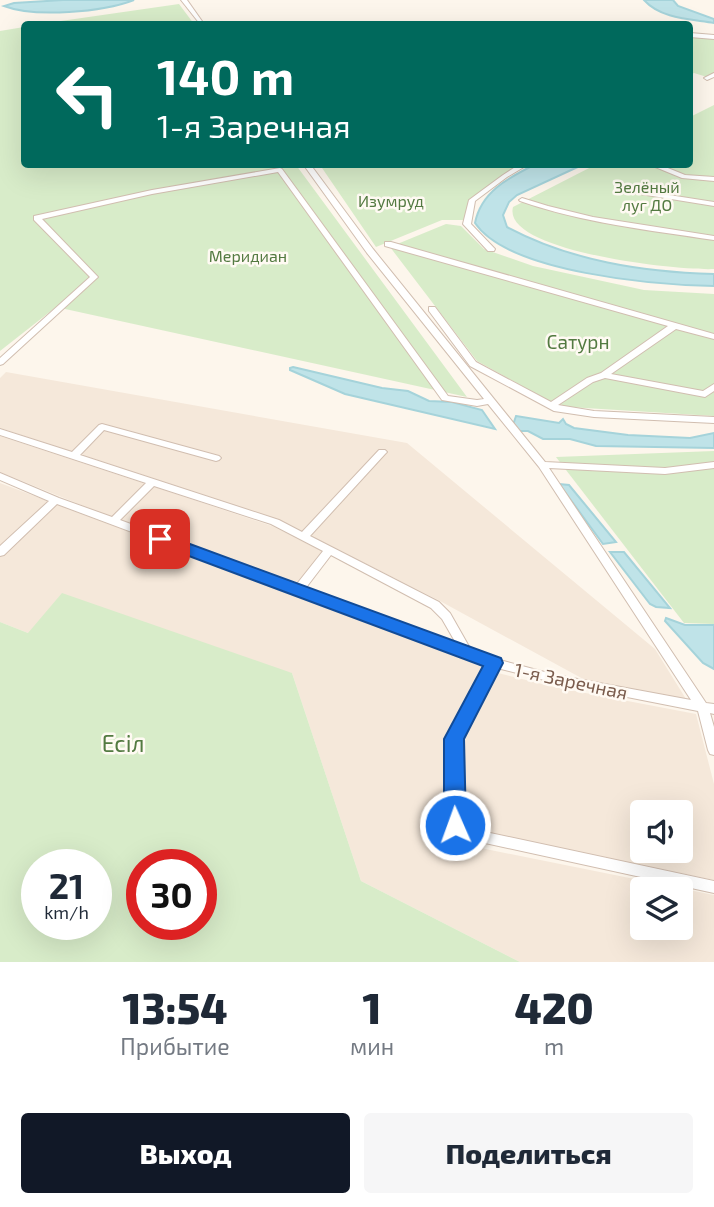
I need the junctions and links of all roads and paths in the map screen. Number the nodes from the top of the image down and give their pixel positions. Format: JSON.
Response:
{"nodes":[{"id":1,"x":184,"y":0,"type":"edge"},
{"id":2,"x":200,"y":21,"type":"edge"},
{"id":3,"x":693,"y":35,"type":"edge"},
{"id":4,"x":714,"y":37,"type":"edge"},
{"id":5,"x":714,"y":75,"type":"edge"},
{"id":6,"x":707,"y":78,"type":"dead end"},
{"id":7,"x":309,"y":168,"type":"edge"},
{"id":8,"x":519,"y":168,"type":"edge"},
{"id":9,"x":661,"y":168,"type":"edge"},
{"id":10,"x":714,"y":179,"type":"edge"},
{"id":11,"x":624,"y":190,"type":"dead end"},
{"id":12,"x":522,"y":200,"type":"dead end"},
{"id":13,"x":714,"y":204,"type":"edge"},
{"id":14,"x":714,"y":238,"type":"edge"},
{"id":15,"x":388,"y":244,"type":"dead end"},
{"id":16,"x":491,"y":249,"type":"dead end"},
{"id":17,"x":432,"y":309,"type":"dead end"},
{"id":18,"x":674,"y":326,"type":"junction"},
{"id":19,"x":714,"y":337,"type":"edge"},
{"id":20,"x":0,"y":362,"type":"edge"},
{"id":21,"x":604,"y":375,"type":"junction"},
{"id":22,"x":714,"y":387,"type":"edge"},
{"id":23,"x":491,"y":401,"type":"junction"},
{"id":24,"x":553,"y":405,"type":"junction"},
{"id":25,"x":714,"y":420,"type":"edge"},
{"id":26,"x":0,"y":432,"type":"edge"},
{"id":27,"x":382,"y":452,"type":"dead end"},
{"id":28,"x":74,"y":456,"type":"junction"},
{"id":29,"x":216,"y":458,"type":"dead end"},
{"id":30,"x":542,"y":465,"type":"junction"},
{"id":31,"x":714,"y":465,"type":"edge"},
{"id":32,"x":0,"y":477,"type":"edge"},
{"id":33,"x":152,"y":482,"type":"junction"},
{"id":34,"x":56,"y":500,"type":"junction"},
{"id":35,"x":113,"y":522,"type":"junction"},
{"id":36,"x":303,"y":537,"type":"junction"},
{"id":37,"x":329,"y":551,"type":"junction"},
{"id":38,"x":0,"y":552,"type":"edge"},
{"id":39,"x":299,"y":589,"type":"junction"},
{"id":40,"x":466,"y":651,"type":"junction"},
{"id":41,"x":494,"y":663,"type":"junction"},
{"id":42,"x":709,"y":709,"type":"edge"},
{"id":43,"x":714,"y":750,"type":"edge"},
{"id":44,"x":714,"y":887,"type":"edge"}],
"edges":[{"from":1,"to":2,"type":"street"},
{"from":3,"to":4,"type":"street"},
{"from":5,"to":6,"type":"street"},
{"from":7,"to":23,"type":"street"},
{"from":8,"to":16,"type":"street"},
{"from":9,"to":10,"type":"street"},
{"from":11,"to":13,"type":"street"},
{"from":12,"to":14,"type":"street"},
{"from":15,"to":18,"type":"street"},
{"from":17,"to":24,"type":"street"},
{"from":18,"to":19,"type":"street"},
{"from":18,"to":21,"type":"street"},
{"from":20,"to":23,"type":"street"},
{"from":21,"to":22,"type":"street"},
{"from":21,"to":24,"type":"street"},
{"from":23,"to":30,"type":"street"},
{"from":24,"to":25,"type":"street"},
{"from":26,"to":28,"type":"street"},
{"from":27,"to":36,"type":"street"},
{"from":28,"to":29,"type":"street"},
{"from":28,"to":33,"type":"street"},
{"from":30,"to":31,"type":"street"},
{"from":30,"to":42,"type":"street"},
{"from":32,"to":34,"type":"street","name":"1-я Заречная"},
{"from":33,"to":35,"type":"street"},
{"from":33,"to":36,"type":"street"},
{"from":34,"to":35,"type":"street","name":"1-я Заречная"},
{"from":34,"to":38,"type":"street"},
{"from":35,"to":39,"type":"street","name":"1-я Заречная"},
{"from":36,"to":37,"type":"street"},
{"from":37,"to":39,"type":"street"},
{"from":37,"to":40,"type":"street"},
{"from":39,"to":40,"type":"street","name":"1-я Заречная"},
{"from":40,"to":41,"type":"street","name":"1-я Заречная"},
{"from":41,"to":42,"type":"street","name":"1-я Заречная"},
{"from":41,"to":44,"type":"street"},
{"from":42,"to":43,"type":"street"}]}
